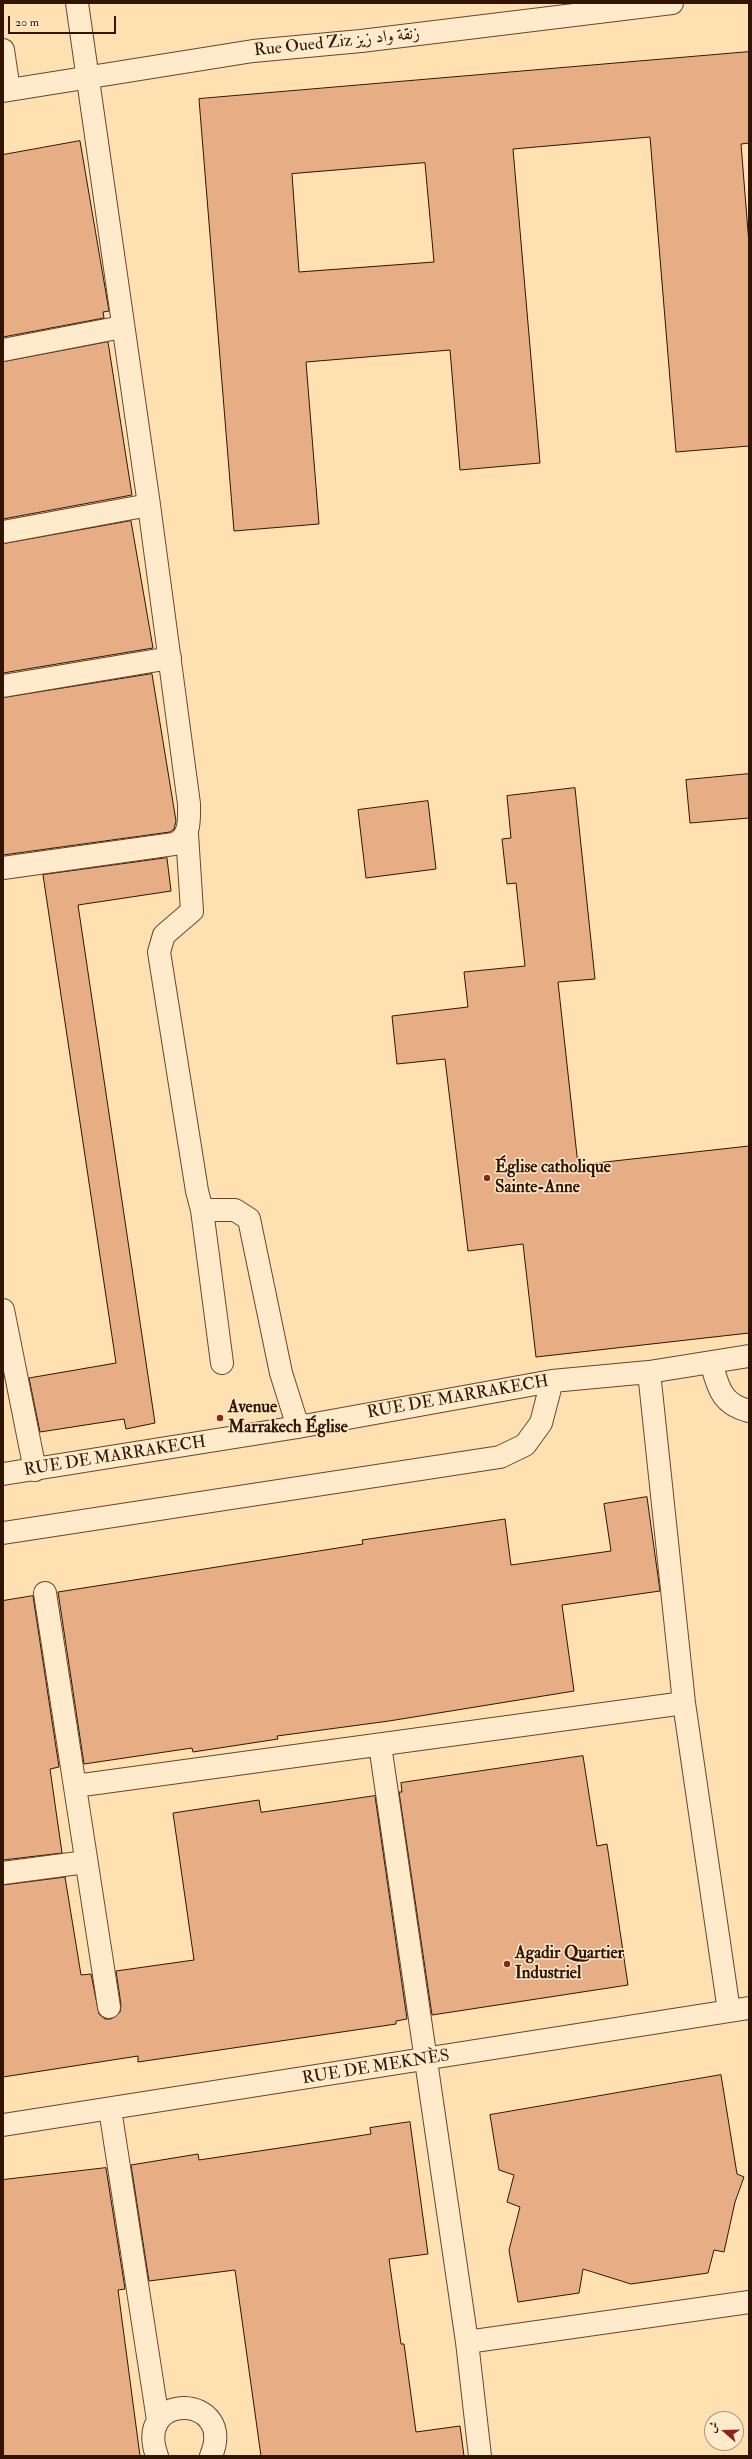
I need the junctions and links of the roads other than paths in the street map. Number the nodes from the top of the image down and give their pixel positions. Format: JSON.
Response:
{"nodes":[{"id":1,"x":78,"y":3,"type":"edge"},
{"id":2,"x":672,"y":3,"type":"edge"},
{"id":3,"x":3,"y":50,"type":"edge"},
{"id":4,"x":89,"y":76,"type":"junction"},
{"id":5,"x":6,"y":91,"type":"edge"},
{"id":6,"x":122,"y":327,"type":"junction"},
{"id":7,"x":3,"y":350,"type":"edge"},
{"id":8,"x":149,"y":505,"type":"junction"},
{"id":9,"x":3,"y":532,"type":"edge"},
{"id":10,"x":170,"y":658,"type":"junction"},
{"id":11,"x":3,"y":686,"type":"edge"},
{"id":12,"x":187,"y":834,"type":"junction"},
{"id":13,"x":3,"y":868,"type":"edge"},
{"id":14,"x":202,"y":1210,"type":"junction"},
{"id":15,"x":3,"y":1310,"type":"edge"},
{"id":16,"x":749,"y":1356,"type":"edge"},
{"id":17,"x":711,"y":1362,"type":"junction"},
{"id":18,"x":222,"y":1364,"type":"dead end"},
{"id":19,"x":649,"y":1372,"type":"junction"},
{"id":20,"x":552,"y":1381,"type":"junction"},
{"id":21,"x":749,"y":1411,"type":"edge"},
{"id":22,"x":298,"y":1427,"type":"junction"},
{"id":23,"x":35,"y":1470,"type":"junction"},
{"id":24,"x":3,"y":1474,"type":"edge"},
{"id":25,"x":3,"y":1533,"type":"edge"},
{"id":26,"x":45,"y":1593,"type":"dead end"},
{"id":27,"x":684,"y":1703,"type":"junction"},
{"id":28,"x":380,"y":1745,"type":"junction"},
{"id":29,"x":75,"y":1786,"type":"junction"},
{"id":30,"x":86,"y":1862,"type":"junction"},
{"id":31,"x":3,"y":1873,"type":"edge"},
{"id":32,"x":109,"y":2007,"type":"dead end"},
{"id":33,"x":739,"y":2009,"type":"edge"},
{"id":34,"x":427,"y":2060,"type":"junction"},
{"id":35,"x":110,"y":2109,"type":"junction"},
{"id":36,"x":3,"y":2125,"type":"edge"},
{"id":37,"x":749,"y":2302,"type":"edge"},
{"id":38,"x":467,"y":2342,"type":"junction"},
{"id":39,"x":158,"y":2420,"type":"junction"},
{"id":40,"x":157,"y":2456,"type":"edge"},
{"id":41,"x":211,"y":2456,"type":"edge"},
{"id":42,"x":480,"y":2456,"type":"edge"}],
"edges":[{"from":1,"to":4,"type":"street"},
{"from":2,"to":4,"type":"street","name":"Rue Oued Ziz زنقة واد زيز"},
{"from":3,"to":5,"type":"street"},
{"from":4,"to":5,"type":"street","name":"Rue Oued Ziz زنقة واد زيز"},
{"from":4,"to":6,"type":"street"},
{"from":6,"to":7,"type":"street"},
{"from":6,"to":8,"type":"street"},
{"from":8,"to":9,"type":"street"},
{"from":8,"to":10,"type":"street"},
{"from":10,"to":11,"type":"street"},
{"from":10,"to":12,"type":"street"},
{"from":12,"to":13,"type":"street"},
{"from":12,"to":14,"type":"street"},
{"from":14,"to":18,"type":"street"},
{"from":14,"to":22,"type":"street"},
{"from":15,"to":23,"type":"street"},
{"from":16,"to":17,"type":"street","name":"RUE DE MARRAKECH"},
{"from":17,"to":19,"type":"street","name":"RUE DE MARRAKECH"},
{"from":17,"to":21,"type":"street"},
{"from":19,"to":20,"type":"street","name":"RUE DE MARRAKECH"},
{"from":19,"to":27,"type":"street"},
{"from":20,"to":22,"type":"street","name":"RUE DE MARRAKECH"},
{"from":20,"to":25,"type":"street"},
{"from":22,"to":23,"type":"street","name":"RUE DE MARRAKECH"},
{"from":23,"to":24,"type":"street","name":"RUE DE MARRAKECH"},
{"from":26,"to":29,"type":"street"},
{"from":27,"to":28,"type":"street"},
{"from":27,"to":33,"type":"street"},
{"from":28,"to":29,"type":"street"},
{"from":28,"to":34,"type":"street"},
{"from":29,"to":30,"type":"street"},
{"from":30,"to":31,"type":"street"},
{"from":30,"to":32,"type":"street"},
{"from":33,"to":34,"type":"street","name":"RUE DE MEKNÈS"},
{"from":34,"to":35,"type":"street","name":"RUE DE MEKNÈS"},
{"from":34,"to":38,"type":"street"},
{"from":35,"to":36,"type":"street","name":"RUE DE MEKNÈS"},
{"from":35,"to":39,"type":"street"},
{"from":37,"to":38,"type":"street"},
{"from":38,"to":42,"type":"street"},
{"from":39,"to":40,"type":"street"},
{"from":39,"to":41,"type":"street"}]}
